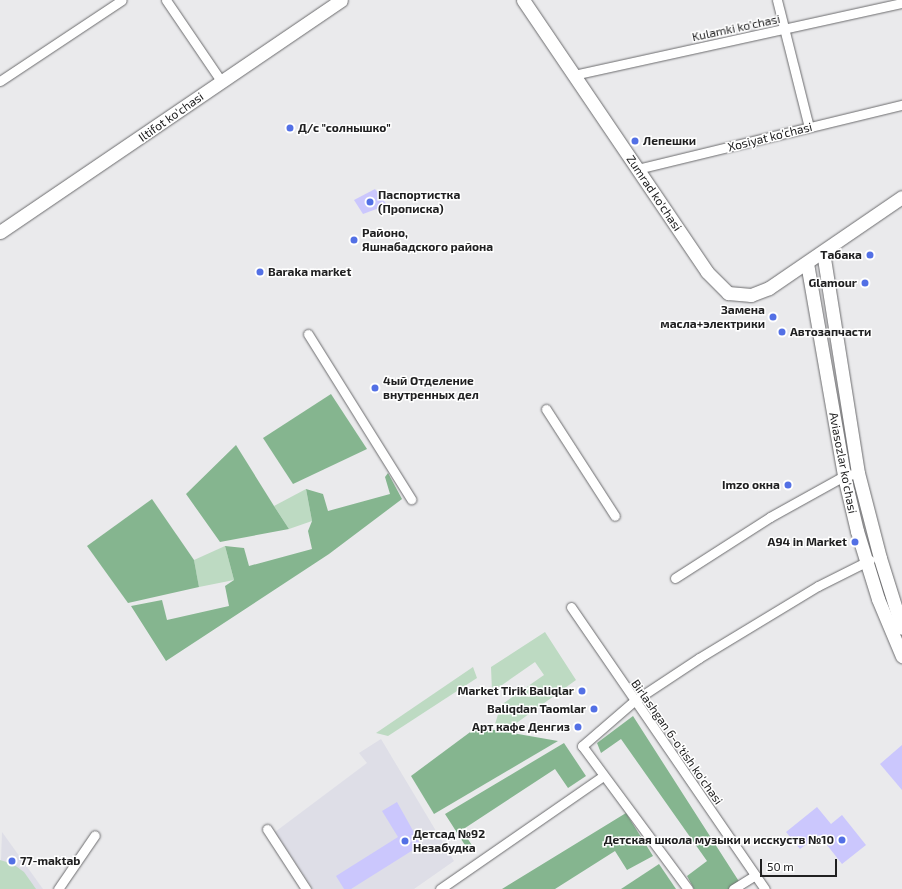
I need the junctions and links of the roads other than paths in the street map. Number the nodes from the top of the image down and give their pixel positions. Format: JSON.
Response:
{"nodes":[{"id":1,"x":122,"y":0,"type":"edge"},
{"id":2,"x":166,"y":0,"type":"edge"},
{"id":3,"x":341,"y":0,"type":"edge"},
{"id":4,"x":523,"y":0,"type":"edge"},
{"id":5,"x":777,"y":0,"type":"edge"},
{"id":6,"x":902,"y":3,"type":"edge"},
{"id":7,"x":784,"y":30,"type":"junction"},
{"id":8,"x":574,"y":75,"type":"junction"},
{"id":9,"x":221,"y":81,"type":"junction"},
{"id":10,"x":0,"y":82,"type":"edge"},
{"id":11,"x":902,"y":105,"type":"edge"},
{"id":12,"x":810,"y":127,"type":"junction"},
{"id":13,"x":637,"y":169,"type":"junction"},
{"id":14,"x":902,"y":197,"type":"edge"},
{"id":15,"x":0,"y":232,"type":"edge"},
{"id":16,"x":823,"y":252,"type":"junction"},
{"id":17,"x":806,"y":263,"type":"junction"},
{"id":18,"x":308,"y":334,"type":"dead end"},
{"id":19,"x":546,"y":408,"type":"dead end"},
{"id":20,"x":858,"y":473,"type":"junction"},
{"id":21,"x":844,"y":476,"type":"junction"},
{"id":22,"x":411,"y":499,"type":"dead end"},
{"id":23,"x":615,"y":516,"type":"dead end"},
{"id":24,"x":880,"y":558,"type":"junction"},
{"id":25,"x":866,"y":561,"type":"junction"},
{"id":26,"x":675,"y":578,"type":"dead end"},
{"id":27,"x":571,"y":607,"type":"dead end"},
{"id":28,"x":902,"y":628,"type":"edge"},
{"id":29,"x":902,"y":656,"type":"edge"},
{"id":30,"x":634,"y":700,"type":"junction"},
{"id":31,"x":603,"y":776,"type":"junction"},
{"id":32,"x":267,"y":829,"type":"dead end"},
{"id":33,"x":95,"y":835,"type":"dead end"},
{"id":34,"x":755,"y":875,"type":"junction"},
{"id":35,"x":58,"y":889,"type":"edge"},
{"id":36,"x":306,"y":889,"type":"edge"},
{"id":37,"x":440,"y":889,"type":"edge"},
{"id":38,"x":688,"y":889,"type":"edge"},
{"id":39,"x":733,"y":889,"type":"edge"},
{"id":40,"x":765,"y":889,"type":"edge"}],
"edges":[{"from":1,"to":10,"type":"street"},
{"from":2,"to":9,"type":"street"},
{"from":3,"to":9,"type":"main road","name":"Iltifot ko'chasi"},
{"from":4,"to":8,"type":"main road","name":"Zumrad ko'chasi"},
{"from":5,"to":7,"type":"street"},
{"from":6,"to":7,"type":"street","name":"Kulamki ko'chasi"},
{"from":7,"to":8,"type":"street","name":"Kulamki ko'chasi"},
{"from":7,"to":12,"type":"street"},
{"from":8,"to":13,"type":"main road","name":"Zumrad ko'chasi"},
{"from":9,"to":15,"type":"main road","name":"Iltifot ko'chasi"},
{"from":11,"to":12,"type":"street","name":"Xosiyat ko'chasi"},
{"from":12,"to":13,"type":"street","name":"Xosiyat ko'chasi"},
{"from":13,"to":17,"type":"main road","name":"Zumrad ko'chasi"},
{"from":14,"to":16,"type":"main road"},
{"from":16,"to":17,"type":"main road","name":"Zumrad ko'chasi"},
{"from":16,"to":20,"type":"main road","name":"Aviasozlar ko'chasi"},
{"from":17,"to":21,"type":"main road","name":"Aviasozlar ko'chasi"},
{"from":18,"to":22,"type":"street"},
{"from":19,"to":23,"type":"street"},
{"from":20,"to":21,"type":"street"},
{"from":20,"to":24,"type":"main road","name":"Aviasozlar ko'chasi"},
{"from":21,"to":25,"type":"main road","name":"Aviasozlar ko'chasi"},
{"from":21,"to":26,"type":"street"},
{"from":24,"to":25,"type":"street"},
{"from":24,"to":28,"type":"main road","name":"Aviasozlar ko'chasi"},
{"from":25,"to":29,"type":"main road","name":"Aviasozlar ko'chasi"},
{"from":25,"to":30,"type":"street"},
{"from":27,"to":30,"type":"street","name":"Birlashgan 6-o'tish ko'chasi"},
{"from":30,"to":31,"type":"street"},
{"from":30,"to":34,"type":"street","name":"Birlashgan 6-o'tish ko'chasi"},
{"from":31,"to":37,"type":"street"},
{"from":31,"to":38,"type":"street"},
{"from":32,"to":36,"type":"street"},
{"from":33,"to":35,"type":"street"},
{"from":34,"to":39,"type":"street"},
{"from":34,"to":40,"type":"street","name":"Birlashgan 6-o'tish ko'chasi"}]}
